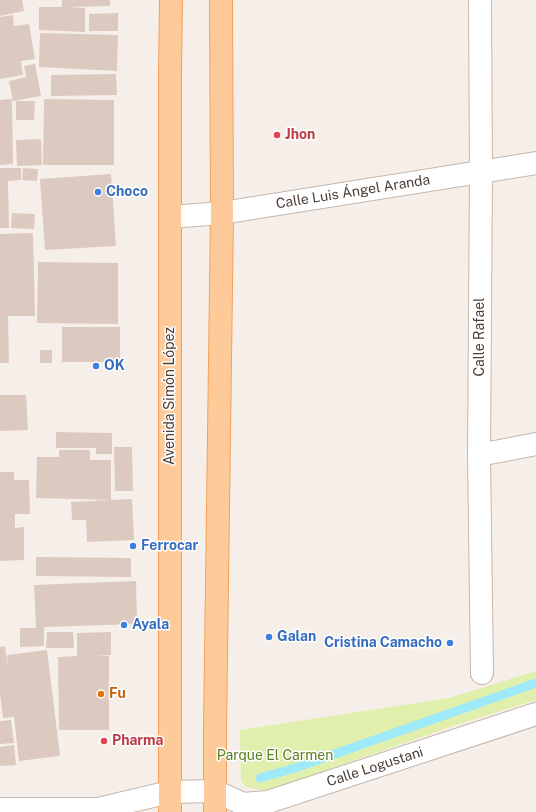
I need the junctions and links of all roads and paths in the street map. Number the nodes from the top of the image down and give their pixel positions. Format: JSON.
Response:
{"nodes":[{"id":1,"x":171,"y":0,"type":"edge"},
{"id":2,"x":221,"y":0,"type":"edge"},
{"id":3,"x":480,"y":0,"type":"edge"},
{"id":4,"x":536,"y":163,"type":"edge"},
{"id":5,"x":481,"y":172,"type":"junction"},
{"id":6,"x":222,"y":213,"type":"junction"},
{"id":7,"x":170,"y":217,"type":"junction"},
{"id":8,"x":536,"y":444,"type":"edge"},
{"id":9,"x":479,"y":455,"type":"junction"},
{"id":10,"x":482,"y":673,"type":"dead end"},
{"id":11,"x":536,"y":714,"type":"edge"},
{"id":12,"x":170,"y":802,"type":"edge"},
{"id":13,"x":215,"y":802,"type":"edge"},
{"id":14,"x":0,"y":809,"type":"edge"},
{"id":15,"x":94,"y":810,"type":"edge"}],
"edges":[{"from":1,"to":7,"type":"main road","name":"Avenida Simón López"},
{"from":2,"to":6,"type":"main road"},
{"from":3,"to":5,"type":"street","name":"Calle Rafael"},
{"from":4,"to":5,"type":"street","name":"Calle Luis Ángel Aranda"},
{"from":5,"to":6,"type":"street","name":"Calle Luis Ángel Aranda"},
{"from":5,"to":9,"type":"street","name":"Calle Rafael"},
{"from":6,"to":7,"type":"street","name":"Calle Luis Ángel Aranda"},
{"from":6,"to":13,"type":"main road"},
{"from":7,"to":12,"type":"main road","name":"Avenida Simón López"},
{"from":8,"to":9,"type":"street"},
{"from":9,"to":10,"type":"street","name":"Calle Rafael"},
{"from":11,"to":13,"type":"street","name":"Calle Logustani"},
{"from":12,"to":13,"type":"street"},
{"from":12,"to":15,"type":"street"},
{"from":14,"to":15,"type":"street"}]}
